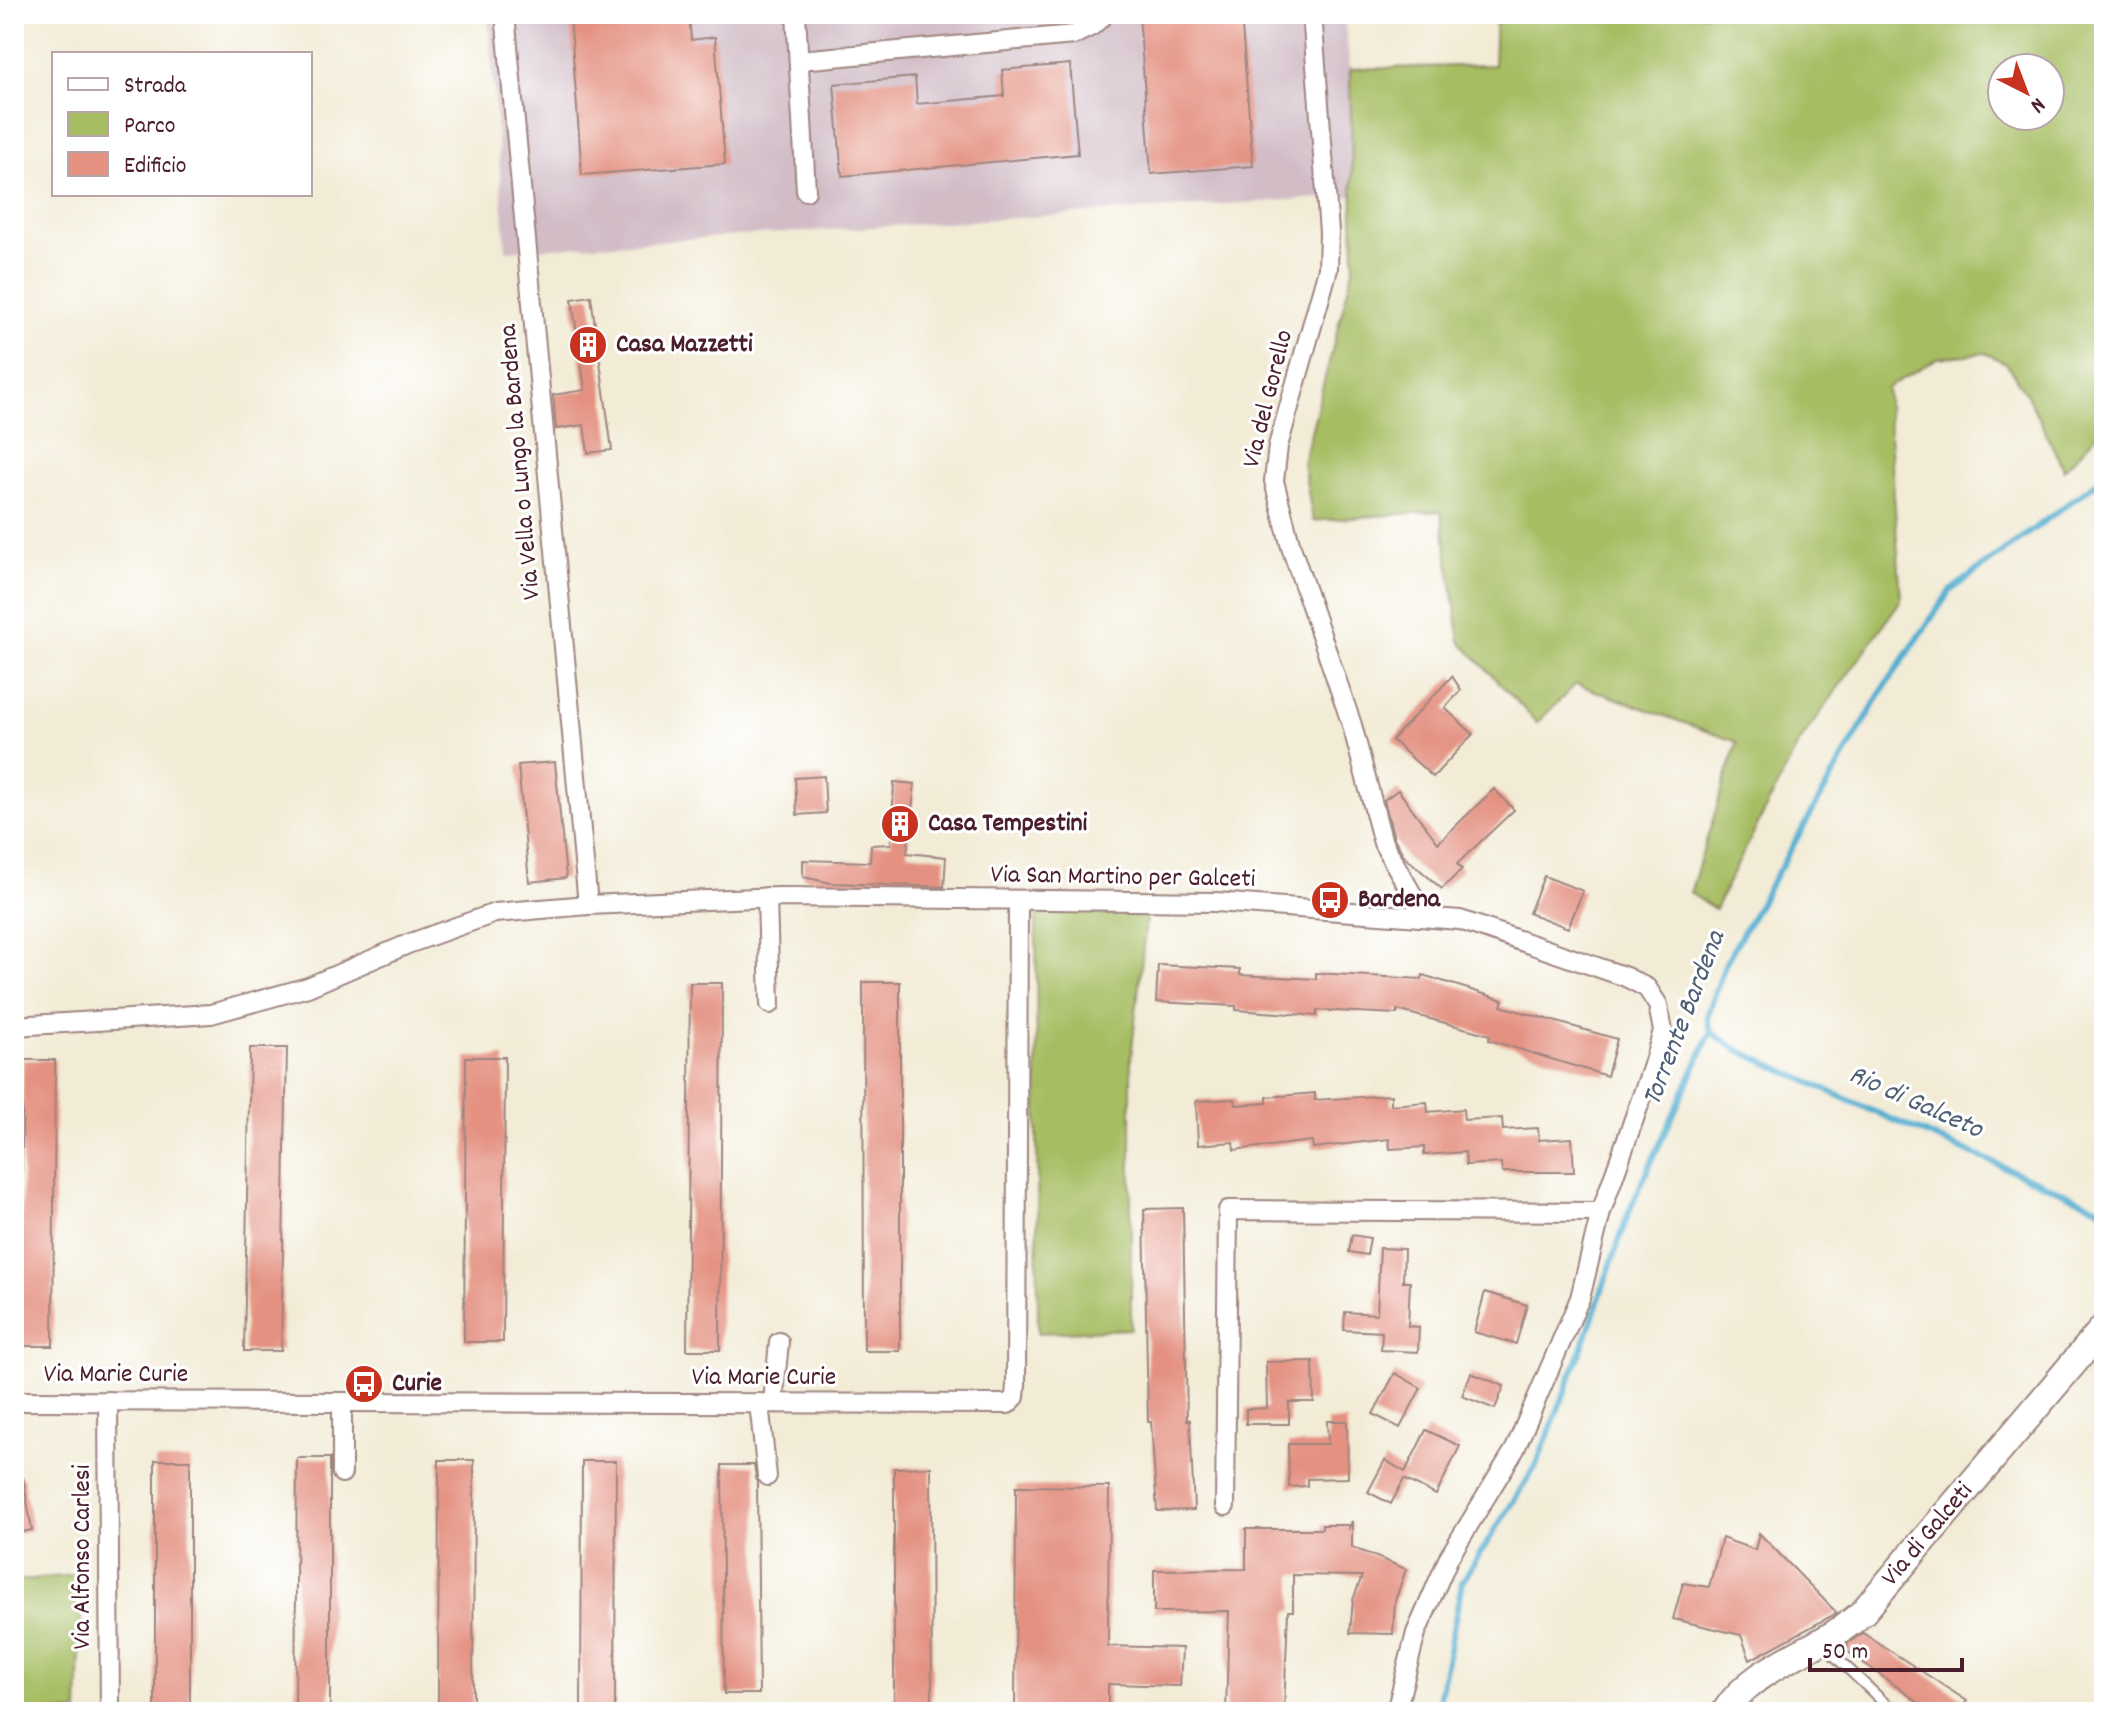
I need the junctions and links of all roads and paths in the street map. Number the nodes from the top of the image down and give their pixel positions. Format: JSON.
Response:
{"nodes":[{"id":1,"x":505,"y":14,"type":"edge"},
{"id":2,"x":796,"y":14,"type":"edge"},
{"id":3,"x":1105,"y":14,"type":"edge"},
{"id":4,"x":1312,"y":14,"type":"edge"},
{"id":5,"x":800,"y":60,"type":"junction"},
{"id":6,"x":806,"y":191,"type":"dead end"},
{"id":7,"x":767,"y":897,"type":"junction"},
{"id":8,"x":1018,"y":902,"type":"junction"},
{"id":9,"x":588,"y":905,"type":"junction"},
{"id":10,"x":1420,"y":917,"type":"junction"},
{"id":11,"x":770,"y":1004,"type":"dead end"},
{"id":12,"x":14,"y":1026,"type":"edge"},
{"id":13,"x":1601,"y":1212,"type":"junction"},
{"id":14,"x":2104,"y":1327,"type":"edge"},
{"id":15,"x":779,"y":1342,"type":"dead end"},
{"id":16,"x":14,"y":1401,"type":"edge"},
{"id":17,"x":108,"y":1401,"type":"junction"},
{"id":18,"x":342,"y":1403,"type":"junction"},
{"id":19,"x":766,"y":1403,"type":"junction"},
{"id":20,"x":342,"y":1473,"type":"dead end"},
{"id":21,"x":767,"y":1476,"type":"dead end"},
{"id":22,"x":1225,"y":1506,"type":"dead end"},
{"id":23,"x":1822,"y":1644,"type":"junction"},
{"id":24,"x":110,"y":1712,"type":"edge"},
{"id":25,"x":1396,"y":1712,"type":"edge"},
{"id":26,"x":1725,"y":1712,"type":"edge"},
{"id":27,"x":1894,"y":1712,"type":"edge"}],
"edges":[{"from":1,"to":9,"type":"street","name":"Via Vella o Lungo la Bardena"},
{"from":2,"to":5,"type":"street"},
{"from":3,"to":5,"type":"street"},
{"from":4,"to":10,"type":"street","name":"Via del Gorello"},
{"from":5,"to":6,"type":"street"},
{"from":7,"to":8,"type":"street","name":"Via San Martino per Galceti"},
{"from":7,"to":9,"type":"street","name":"Via San Martino per Galceti"},
{"from":7,"to":11,"type":"street"},
{"from":8,"to":10,"type":"street","name":"Via San Martino per Galceti"},
{"from":8,"to":19,"type":"street","name":"Via Marie Curie"},
{"from":9,"to":12,"type":"street","name":"Via San Martino per Galceti"},
{"from":10,"to":13,"type":"street","name":"Via San Martino per Galceti"},
{"from":13,"to":22,"type":"street"},
{"from":13,"to":25,"type":"street","name":"Via San Martino per Galceti"},
{"from":14,"to":23,"type":"street","name":"Via di Galceti"},
{"from":15,"to":19,"type":"street"},
{"from":16,"to":17,"type":"street","name":"Via Marie Curie"},
{"from":17,"to":18,"type":"street","name":"Via Marie Curie"},
{"from":17,"to":24,"type":"street","name":"Via Alfonso Carlesi"},
{"from":18,"to":19,"type":"street","name":"Via Marie Curie"},
{"from":18,"to":20,"type":"street"},
{"from":19,"to":21,"type":"street"},
{"from":23,"to":26,"type":"street","name":"Via di Galceti"},
{"from":23,"to":27,"type":"lane"}]}
